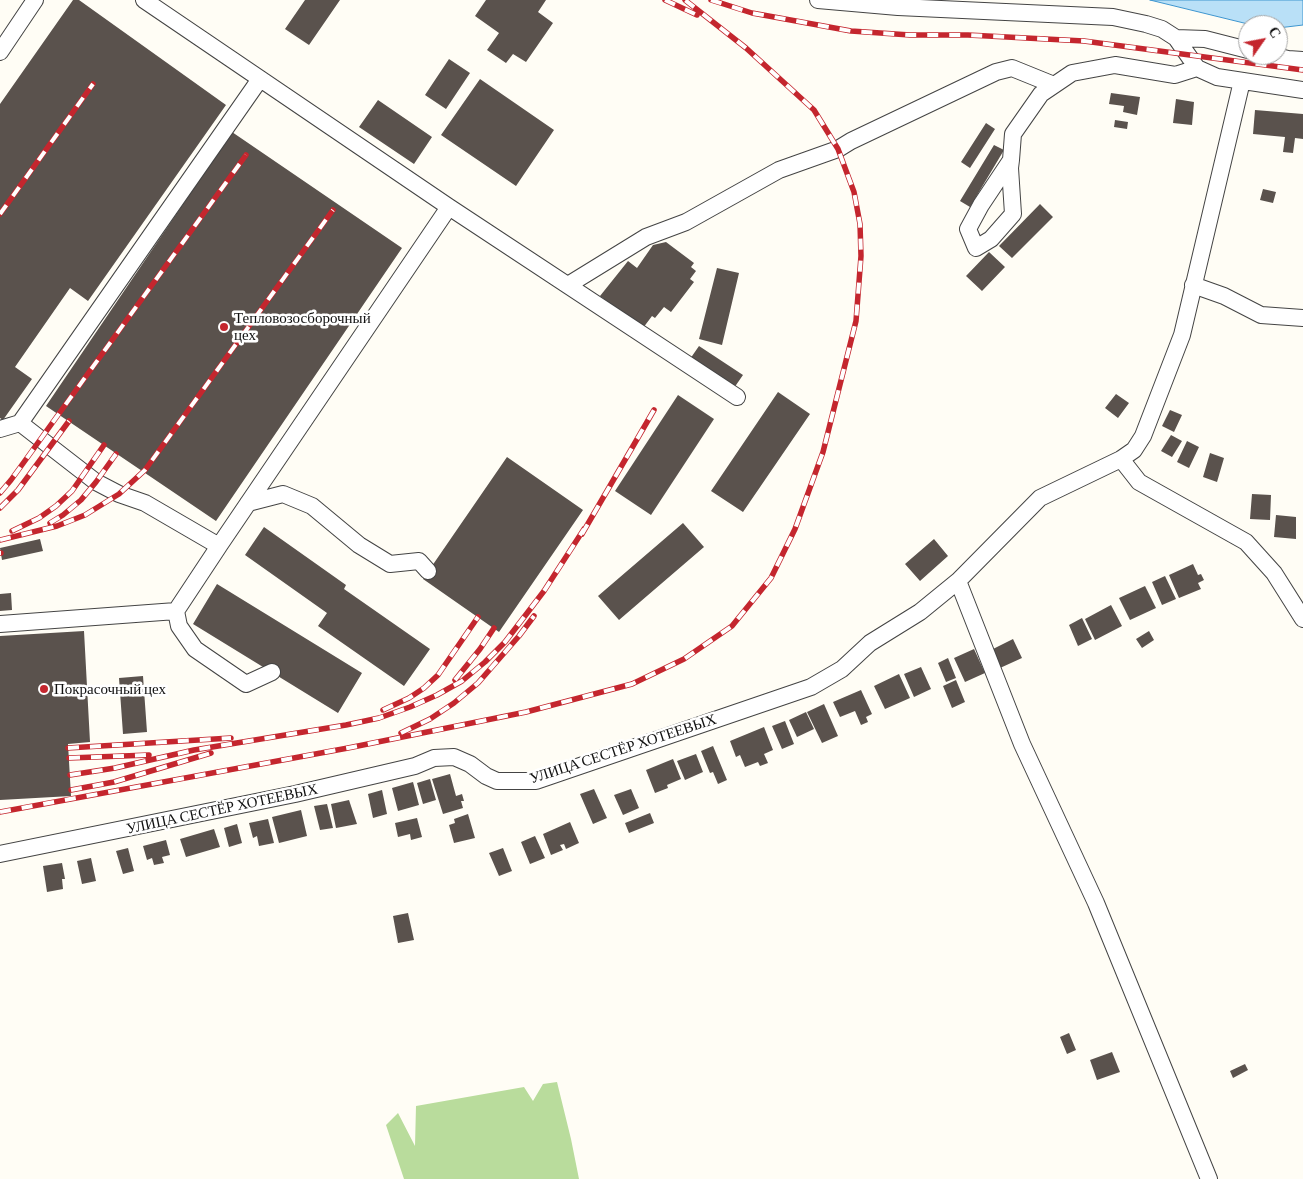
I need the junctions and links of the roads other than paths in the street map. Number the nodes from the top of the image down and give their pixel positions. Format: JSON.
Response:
{"nodes":[{"id":1,"x":36,"y":0,"type":"edge"},
{"id":2,"x":144,"y":0,"type":"edge"},
{"id":3,"x":818,"y":0,"type":"edge"},
{"id":4,"x":1176,"y":38,"type":"junction"},
{"id":5,"x":1238,"y":47,"type":"edge"},
{"id":6,"x":0,"y":52,"type":"edge"},
{"id":7,"x":1288,"y":59,"type":"edge"},
{"id":8,"x":1303,"y":60,"type":"edge"},
{"id":9,"x":1197,"y":68,"type":"junction"},
{"id":10,"x":260,"y":78,"type":"junction"},
{"id":11,"x":1242,"y":81,"type":"junction"},
{"id":12,"x":1054,"y":85,"type":"junction"},
{"id":13,"x":1303,"y":90,"type":"edge"},
{"id":14,"x":1010,"y":160,"type":"junction"},
{"id":15,"x":450,"y":207,"type":"junction"},
{"id":16,"x":568,"y":285,"type":"junction"},
{"id":17,"x":1194,"y":285,"type":"junction"},
{"id":18,"x":1303,"y":318,"type":"edge"},
{"id":19,"x":737,"y":396,"type":"dead end"},
{"id":20,"x":20,"y":423,"type":"junction"},
{"id":21,"x":0,"y":429,"type":"edge"},
{"id":22,"x":1121,"y":459,"type":"junction"},
{"id":23,"x":248,"y":503,"type":"junction"},
{"id":24,"x":219,"y":546,"type":"junction"},
{"id":25,"x":428,"y":571,"type":"dead end"},
{"id":26,"x":958,"y":581,"type":"junction"},
{"id":27,"x":176,"y":611,"type":"junction"},
{"id":28,"x":1303,"y":619,"type":"edge"},
{"id":29,"x":0,"y":624,"type":"edge"},
{"id":30,"x":272,"y":672,"type":"dead end"},
{"id":31,"x":0,"y":854,"type":"edge"},
{"id":32,"x":1209,"y":1179,"type":"edge"}],
"edges":[{"from":1,"to":6,"type":"street"},
{"from":2,"to":10,"type":"street"},
{"from":3,"to":4,"type":"street"},
{"from":4,"to":5,"type":"street"},
{"from":4,"to":9,"type":"street"},
{"from":7,"to":8,"type":"street"},
{"from":9,"to":11,"type":"street"},
{"from":9,"to":12,"type":"street"},
{"from":10,"to":15,"type":"street"},
{"from":10,"to":20,"type":"street"},
{"from":11,"to":13,"type":"street"},
{"from":11,"to":17,"type":"street","name":"УЛИЦА СЕСТЁР ХОТЕЕВЫХ"},
{"from":12,"to":14,"type":"street"},
{"from":12,"to":16,"type":"street"},
{"from":14,"to":14,"type":"street"},
{"from":15,"to":16,"type":"street"},
{"from":15,"to":23,"type":"street"},
{"from":16,"to":19,"type":"street"},
{"from":17,"to":18,"type":"street"},
{"from":17,"to":22,"type":"street","name":"УЛИЦА СЕСТЁР ХОТЕЕВЫХ"},
{"from":20,"to":21,"type":"street"},
{"from":20,"to":24,"type":"street"},
{"from":22,"to":26,"type":"street","name":"УЛИЦА СЕСТЁР ХОТЕЕВЫХ"},
{"from":22,"to":28,"type":"street"},
{"from":23,"to":24,"type":"street"},
{"from":23,"to":25,"type":"street"},
{"from":24,"to":27,"type":"street"},
{"from":26,"to":31,"type":"street","name":"УЛИЦА СЕСТЁР ХОТЕЕВЫХ"},
{"from":26,"to":32,"type":"street"},
{"from":27,"to":29,"type":"street"},
{"from":27,"to":30,"type":"street"}]}
